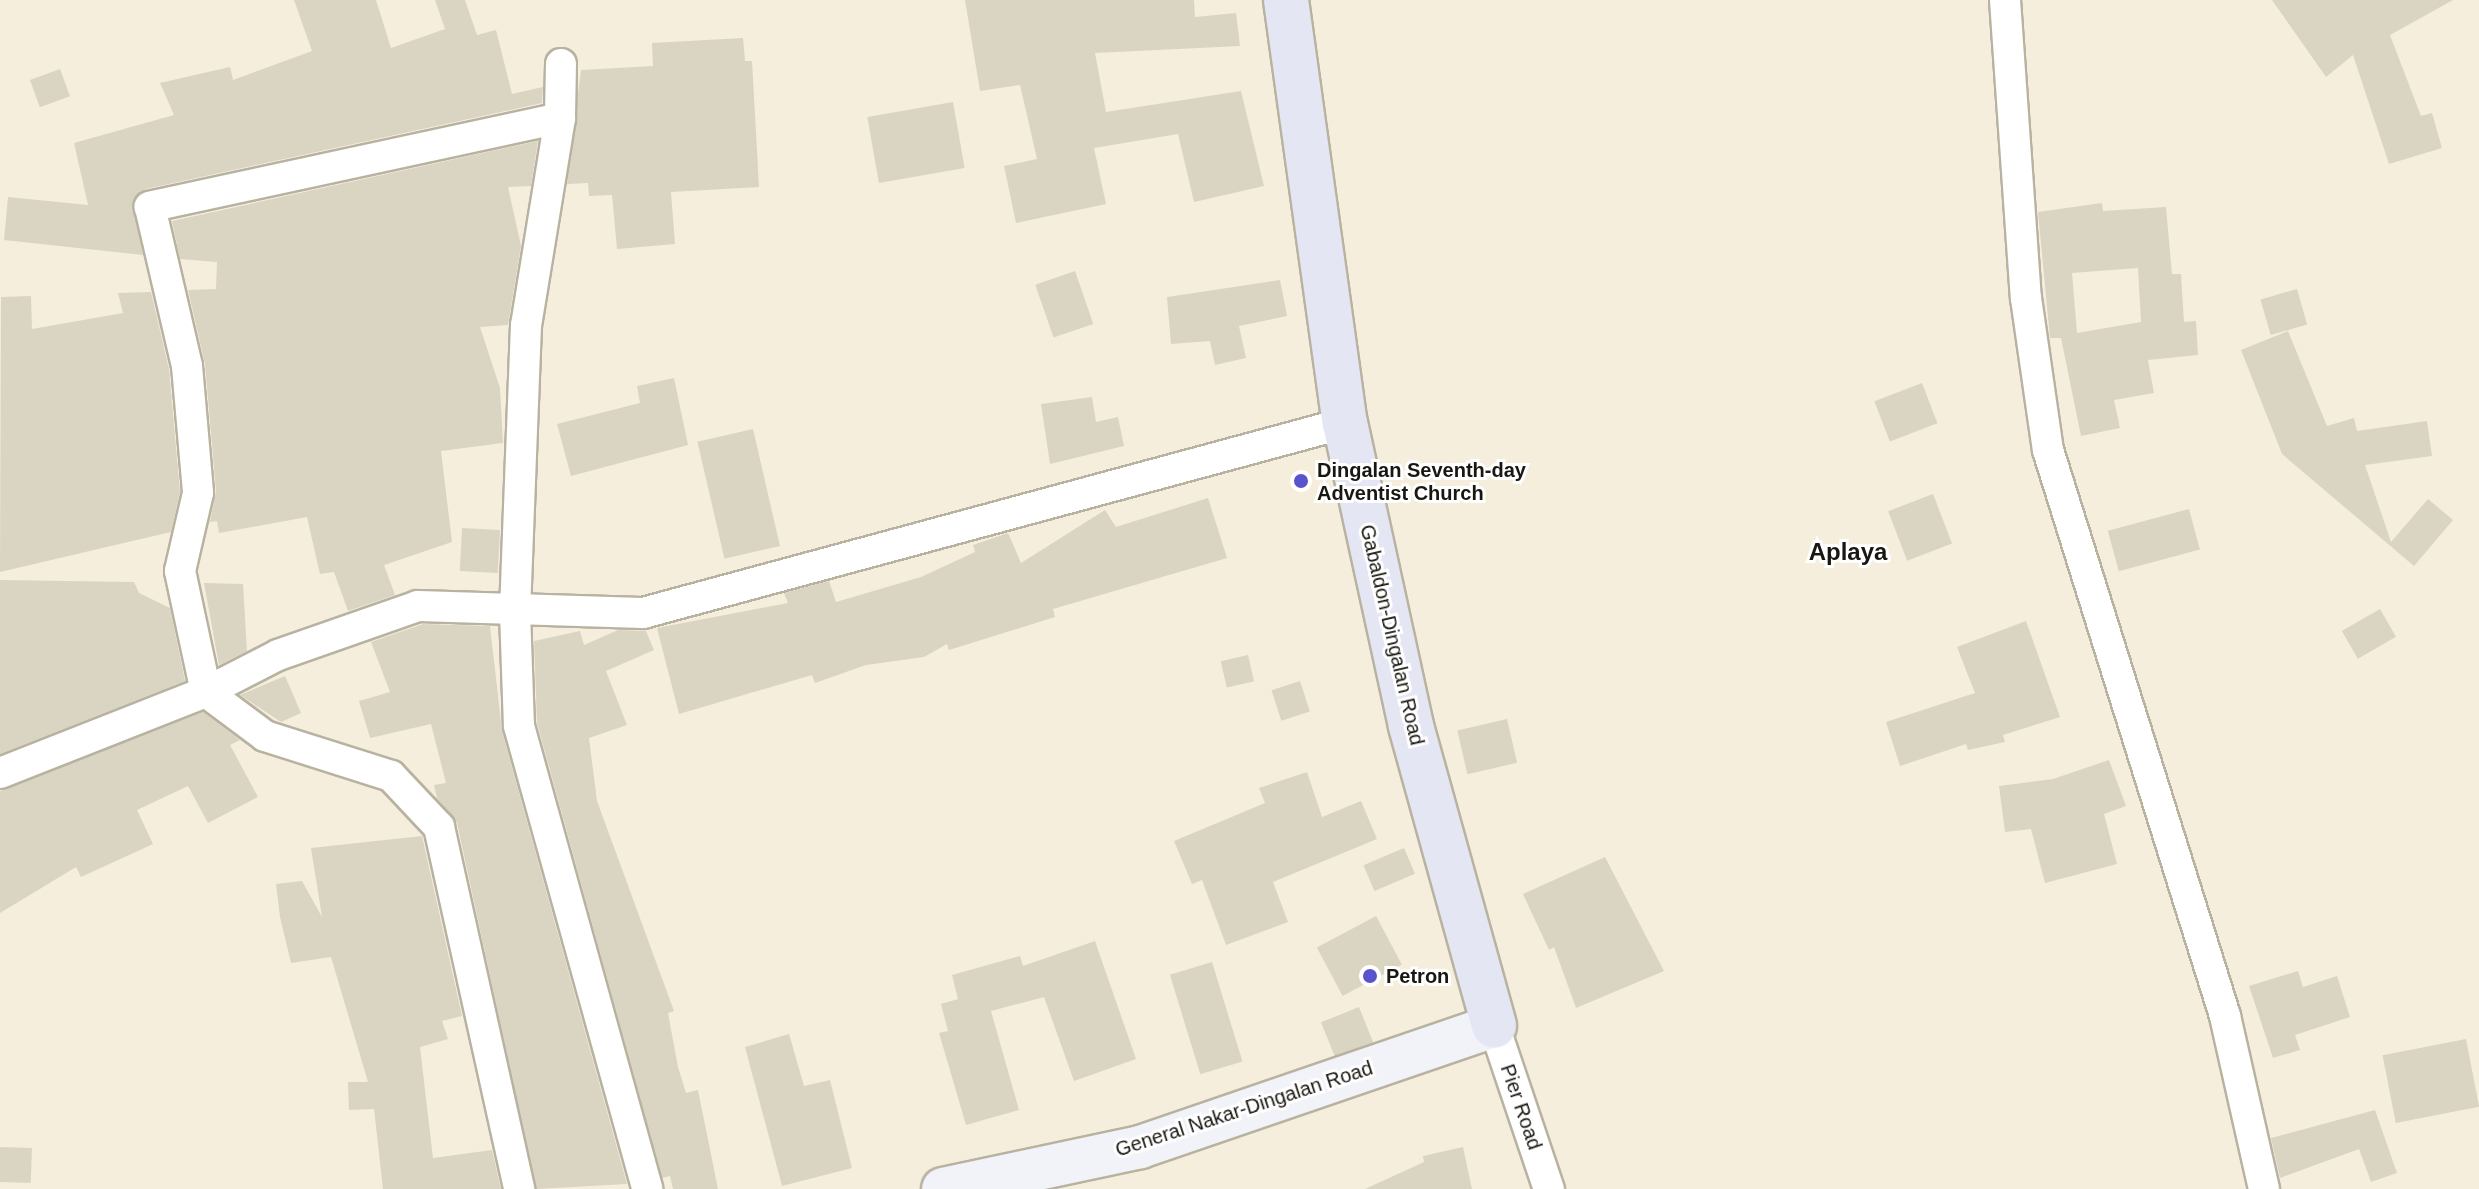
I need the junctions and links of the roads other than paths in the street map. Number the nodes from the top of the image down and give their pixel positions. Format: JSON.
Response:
{"nodes":[{"id":1,"x":1286,"y":0,"type":"edge"},
{"id":2,"x":2005,"y":0,"type":"edge"},
{"id":3,"x":561,"y":64,"type":"dead end"},
{"id":4,"x":560,"y":118,"type":"junction"},
{"id":5,"x":1345,"y":423,"type":"junction"},
{"id":6,"x":515,"y":612,"type":"junction"},
{"id":7,"x":206,"y":692,"type":"junction"},
{"id":8,"x":0,"y":773,"type":"edge"},
{"id":9,"x":1494,"y":1026,"type":"junction"},
{"id":10,"x":519,"y":1189,"type":"edge"},
{"id":11,"x":647,"y":1189,"type":"edge"},
{"id":12,"x":943,"y":1189,"type":"edge"},
{"id":13,"x":1549,"y":1189,"type":"edge"},
{"id":14,"x":2264,"y":1189,"type":"edge"}],
"edges":[{"from":1,"to":5,"type":"main road","name":"Gabaldon-Dingalan Road"},
{"from":2,"to":14,"type":"street"},
{"from":3,"to":4,"type":"street"},
{"from":4,"to":6,"type":"street"},
{"from":4,"to":7,"type":"street"},
{"from":5,"to":6,"type":"street"},
{"from":5,"to":9,"type":"main road","name":"Gabaldon-Dingalan Road"},
{"from":6,"to":7,"type":"street"},
{"from":6,"to":11,"type":"street"},
{"from":7,"to":8,"type":"street"},
{"from":7,"to":10,"type":"street"},
{"from":9,"to":12,"type":"main road","name":"General Nakar-Dingalan Road"},
{"from":9,"to":13,"type":"street","name":"Pier Road"}]}
